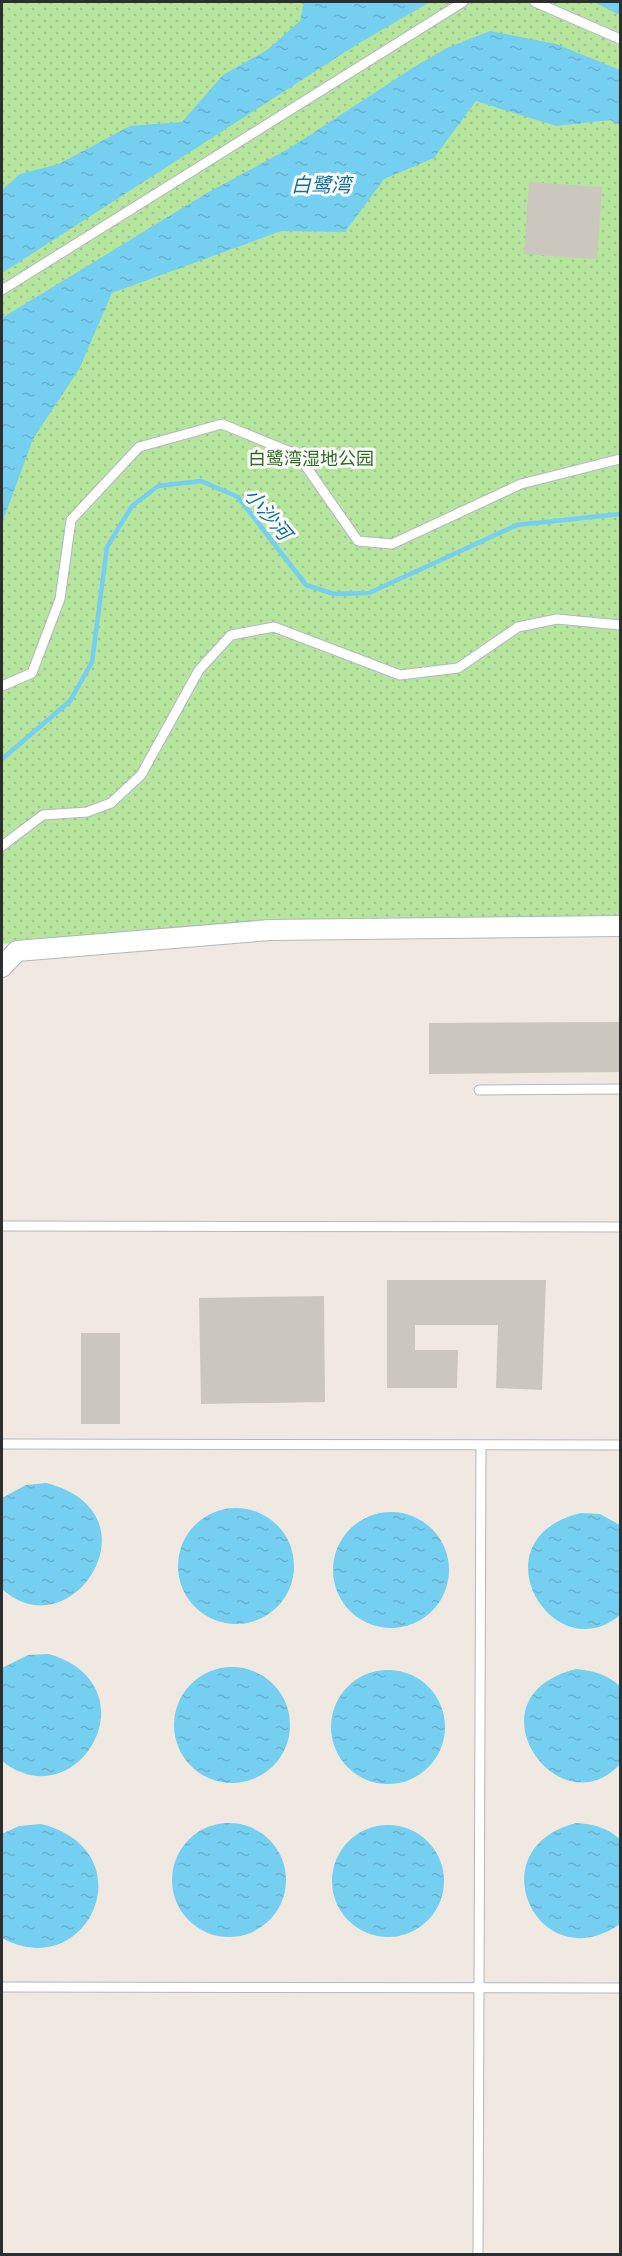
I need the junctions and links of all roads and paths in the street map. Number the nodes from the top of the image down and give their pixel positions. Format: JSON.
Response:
{"nodes":[{"id":1,"x":463,"y":2,"type":"edge"},
{"id":2,"x":536,"y":2,"type":"edge"},
{"id":3,"x":621,"y":39,"type":"edge"},
{"id":4,"x":2,"y":290,"type":"edge"},
{"id":5,"x":621,"y":459,"type":"edge"},
{"id":6,"x":621,"y":625,"type":"edge"},
{"id":7,"x":2,"y":686,"type":"edge"},
{"id":8,"x":2,"y":846,"type":"edge"},
{"id":9,"x":621,"y":926,"type":"edge"},
{"id":10,"x":2,"y":967,"type":"edge"},
{"id":11,"x":621,"y":1089,"type":"edge"},
{"id":12,"x":479,"y":1090,"type":"dead end"},
{"id":13,"x":2,"y":1226,"type":"edge"},
{"id":14,"x":621,"y":1227,"type":"edge"},
{"id":15,"x":2,"y":1444,"type":"edge"},
{"id":16,"x":481,"y":1444,"type":"junction"},
{"id":17,"x":621,"y":1445,"type":"edge"},
{"id":18,"x":2,"y":1986,"type":"edge"},
{"id":19,"x":621,"y":1988,"type":"edge"},
{"id":20,"x":479,"y":1989,"type":"junction"},
{"id":21,"x":478,"y":2254,"type":"edge"}],
"edges":[{"from":1,"to":4,"type":"lane"},
{"from":2,"to":3,"type":"lane"},
{"from":5,"to":7,"type":"lane"},
{"from":6,"to":8,"type":"lane"},
{"from":9,"to":10,"type":"street"},
{"from":11,"to":12,"type":"lane"},
{"from":13,"to":14,"type":"lane"},
{"from":15,"to":16,"type":"lane"},
{"from":16,"to":17,"type":"lane"},
{"from":16,"to":20,"type":"lane"},
{"from":18,"to":20,"type":"lane"},
{"from":19,"to":20,"type":"lane"},
{"from":20,"to":21,"type":"lane"}]}
